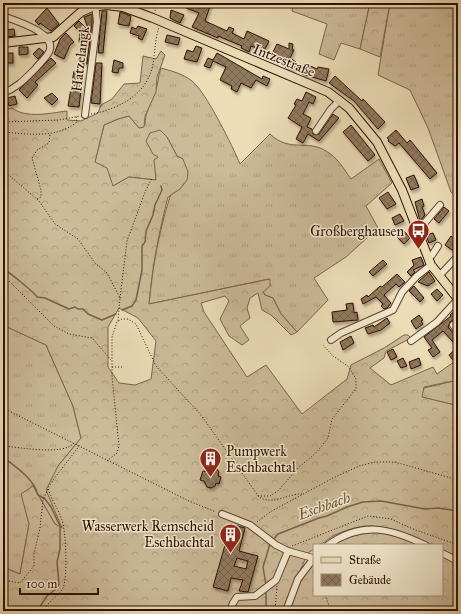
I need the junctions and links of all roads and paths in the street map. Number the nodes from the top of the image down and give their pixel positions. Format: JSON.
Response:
{"nodes":[{"id":1,"x":158,"y":3,"type":"edge"},
{"id":2,"x":95,"y":4,"type":"edge"},
{"id":3,"x":3,"y":16,"type":"edge"},
{"id":4,"x":157,"y":19,"type":"junction"},
{"id":5,"x":48,"y":39,"type":"junction"},
{"id":6,"x":3,"y":43,"type":"edge"},
{"id":7,"x":3,"y":93,"type":"edge"},
{"id":8,"x":340,"y":100,"type":"junction"},
{"id":9,"x":85,"y":115,"type":"junction"},
{"id":10,"x":76,"y":116,"type":"junction"},
{"id":11,"x":3,"y":122,"type":"edge"},
{"id":12,"x":316,"y":131,"type":"dead end"},
{"id":13,"x":3,"y":132,"type":"edge"},
{"id":14,"x":50,"y":133,"type":"junction"},
{"id":15,"x":3,"y":170,"type":"edge"},
{"id":16,"x":152,"y":178,"type":"dead end"},
{"id":17,"x":37,"y":199,"type":"junction"},
{"id":18,"x":440,"y":205,"type":"dead end"},
{"id":19,"x":416,"y":228,"type":"junction"},
{"id":20,"x":438,"y":246,"type":"dead end"},
{"id":21,"x":458,"y":256,"type":"edge"},
{"id":22,"x":429,"y":261,"type":"junction"},
{"id":23,"x":3,"y":275,"type":"edge"},
{"id":24,"x":438,"y":276,"type":"junction"},
{"id":25,"x":120,"y":298,"type":"junction"},
{"id":26,"x":458,"y":299,"type":"edge"},
{"id":27,"x":118,"y":321,"type":"junction"},
{"id":28,"x":453,"y":325,"type":"dead end"},
{"id":29,"x":458,"y":331,"type":"edge"},
{"id":30,"x":331,"y":340,"type":"dead end"},
{"id":31,"x":411,"y":341,"type":"dead end"},
{"id":32,"x":323,"y":345,"type":"dead end"},
{"id":33,"x":111,"y":360,"type":"junction"},
{"id":34,"x":111,"y":367,"type":"junction"},
{"id":35,"x":122,"y":367,"type":"dead end"},
{"id":36,"x":3,"y":408,"type":"edge"},
{"id":37,"x":74,"y":443,"type":"junction"},
{"id":38,"x":80,"y":445,"type":"junction"},
{"id":39,"x":3,"y":446,"type":"edge"},
{"id":40,"x":108,"y":461,"type":"junction"},
{"id":41,"x":455,"y":479,"type":"junction"},
{"id":42,"x":458,"y":480,"type":"edge"},
{"id":43,"x":48,"y":488,"type":"junction"},
{"id":44,"x":303,"y":494,"type":"junction"},
{"id":45,"x":258,"y":496,"type":"junction"},
{"id":46,"x":458,"y":496,"type":"edge"},
{"id":47,"x":222,"y":514,"type":"joint"},
{"id":48,"x":252,"y":527,"type":"junction"},
{"id":49,"x":330,"y":544,"type":"edge"},
{"id":50,"x":423,"y":544,"type":"edge"},
{"id":51,"x":288,"y":551,"type":"junction"},
{"id":52,"x":443,"y":554,"type":"edge"},
{"id":53,"x":313,"y":558,"type":"edge"},
{"id":54,"x":313,"y":559,"type":"edge"},
{"id":55,"x":458,"y":561,"type":"edge"},
{"id":56,"x":3,"y":580,"type":"edge"},
{"id":57,"x":276,"y":580,"type":"junction"},
{"id":58,"x":325,"y":596,"type":"edge"},
{"id":59,"x":43,"y":611,"type":"edge"},
{"id":60,"x":230,"y":611,"type":"edge"},
{"id":61,"x":275,"y":611,"type":"edge"},
{"id":62,"x":286,"y":611,"type":"edge"},
{"id":63,"x":332,"y":611,"type":"edge"}],
"edges":[{"from":1,"to":4,"type":"path"},
{"from":2,"to":4,"type":"main road","name":"Intzestraße"},
{"from":2,"to":5,"type":"main road","name":"Intzestraße"},
{"from":2,"to":9,"type":"street","name":"Hatzelangk"},
{"from":3,"to":5,"type":"street"},
{"from":4,"to":8,"type":"main road","name":"Intzestraße"},
{"from":4,"to":9,"type":"path"},
{"from":5,"to":6,"type":"main road","name":"Intzestraße"},
{"from":5,"to":7,"type":"street"},
{"from":8,"to":12,"type":"street"},
{"from":8,"to":19,"type":"main road","name":"Intzestraße"},
{"from":9,"to":10,"type":"path"},
{"from":10,"to":11,"type":"path"},
{"from":10,"to":14,"type":"path"},
{"from":13,"to":14,"type":"path"},
{"from":14,"to":17,"type":"path"},
{"from":15,"to":17,"type":"path"},
{"from":16,"to":25,"type":"path"},
{"from":17,"to":25,"type":"path"},
{"from":18,"to":19,"type":"street"},
{"from":19,"to":22,"type":"main road","name":"Intzestraße"},
{"from":20,"to":22,"type":"street"},
{"from":21,"to":24,"type":"street"},
{"from":22,"to":24,"type":"main road","name":"Intzestraße"},
{"from":22,"to":30,"type":"street"},
{"from":23,"to":33,"type":"path"},
{"from":24,"to":26,"type":"main road","name":"Intzestraße"},
{"from":25,"to":27,"type":"path"},
{"from":26,"to":31,"type":"street"},
{"from":27,"to":33,"type":"path"},
{"from":27,"to":45,"type":"path"},
{"from":28,"to":29,"type":"street"},
{"from":32,"to":45,"type":"path"},
{"from":33,"to":34,"type":"path"},
{"from":34,"to":35,"type":"path"},
{"from":34,"to":40,"type":"path"},
{"from":36,"to":37,"type":"path"},
{"from":37,"to":38,"type":"path"},
{"from":37,"to":39,"type":"path"},
{"from":38,"to":40,"type":"path"},
{"from":38,"to":43,"type":"path"},
{"from":40,"to":47,"type":"path"},
{"from":41,"to":42,"type":"path"},
{"from":41,"to":44,"type":"path"},
{"from":41,"to":46,"type":"path"},
{"from":43,"to":56,"type":"path"},
{"from":43,"to":59,"type":"path"},
{"from":44,"to":45,"type":"path"},
{"from":44,"to":48,"type":"path"},
{"from":47,"to":48,"type":"street"},
{"from":48,"to":51,"type":"street"},
{"from":49,"to":50,"type":"street"},
{"from":51,"to":53,"type":"street"},
{"from":51,"to":57,"type":"street"},
{"from":52,"to":55,"type":"street"},
{"from":54,"to":62,"type":"street"},
{"from":57,"to":60,"type":"street"},
{"from":57,"to":61,"type":"path"},
{"from":58,"to":63,"type":"path"}]}
